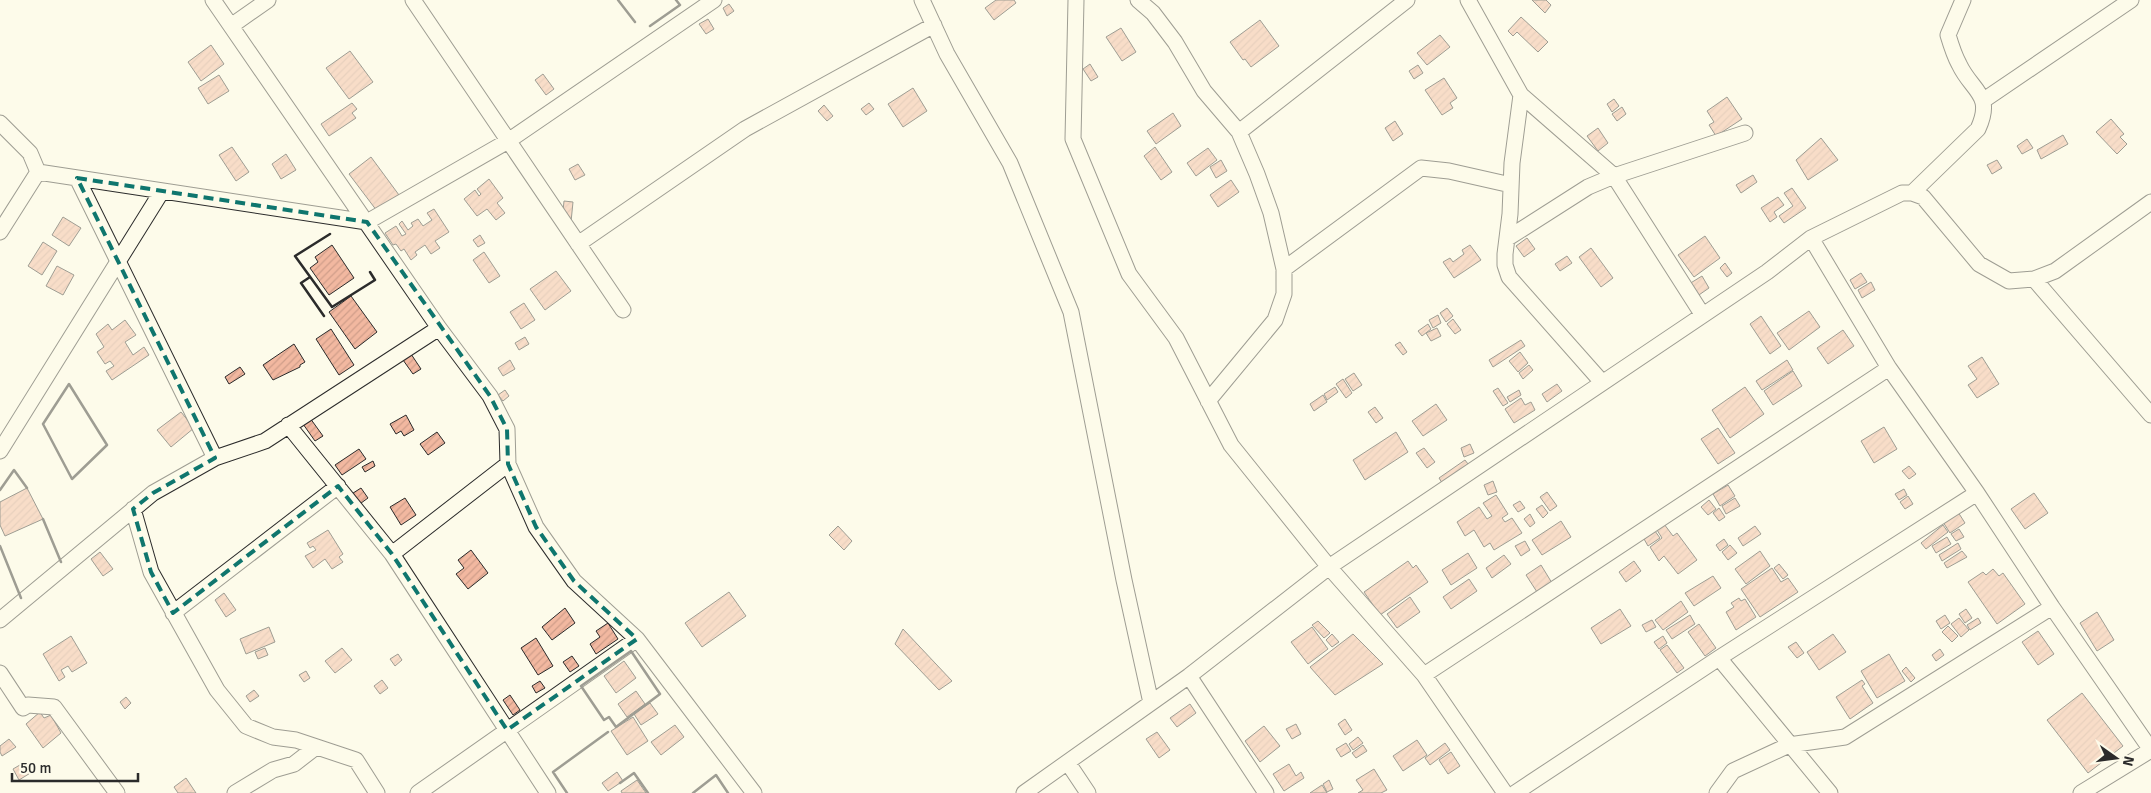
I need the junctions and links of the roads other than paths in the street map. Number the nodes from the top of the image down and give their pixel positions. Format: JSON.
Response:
{"nodes":[{"id":1,"x":213,"y":0,"type":"edge"},
{"id":2,"x":268,"y":0,"type":"edge"},
{"id":3,"x":413,"y":0,"type":"edge"},
{"id":4,"x":714,"y":0,"type":"edge"},
{"id":5,"x":922,"y":0,"type":"edge"},
{"id":6,"x":1076,"y":0,"type":"edge"},
{"id":7,"x":1138,"y":0,"type":"edge"},
{"id":8,"x":1407,"y":0,"type":"edge"},
{"id":9,"x":1468,"y":0,"type":"edge"},
{"id":10,"x":1963,"y":0,"type":"edge"},
{"id":11,"x":2131,"y":0,"type":"edge"},
{"id":12,"x":231,"y":26,"type":"junction"},
{"id":13,"x":934,"y":26,"type":"junction"},
{"id":14,"x":1521,"y":95,"type":"junction"},
{"id":15,"x":1984,"y":100,"type":"junction"},
{"id":16,"x":0,"y":123,"type":"edge"},
{"id":17,"x":1238,"y":132,"type":"junction"},
{"id":18,"x":1745,"y":133,"type":"dead end"},
{"id":19,"x":508,"y":141,"type":"junction"},
{"id":20,"x":38,"y":172,"type":"junction"},
{"id":21,"x":1614,"y":176,"type":"junction"},
{"id":22,"x":77,"y":178,"type":"junction"},
{"id":23,"x":1511,"y":185,"type":"junction"},
{"id":24,"x":162,"y":191,"type":"junction"},
{"id":25,"x":1912,"y":193,"type":"junction"},
{"id":26,"x":2151,"y":202,"type":"edge"},
{"id":27,"x":368,"y":222,"type":"junction"},
{"id":28,"x":0,"y":232,"type":"edge"},
{"id":29,"x":1508,"y":238,"type":"junction"},
{"id":30,"x":1811,"y":238,"type":"junction"},
{"id":31,"x":578,"y":244,"type":"junction"},
{"id":32,"x":118,"y":262,"type":"junction"},
{"id":33,"x":1284,"y":269,"type":"junction"},
{"id":34,"x":2034,"y":279,"type":"junction"},
{"id":35,"x":623,"y":310,"type":"dead end"},
{"id":36,"x":1702,"y":314,"type":"junction"},
{"id":37,"x":439,"y":328,"type":"junction"},
{"id":38,"x":1888,"y":368,"type":"junction"},
{"id":39,"x":1602,"y":381,"type":"junction"},
{"id":40,"x":1208,"y":401,"type":"junction"},
{"id":41,"x":2151,"y":415,"type":"edge"},
{"id":42,"x":288,"y":425,"type":"junction"},
{"id":43,"x":0,"y":451,"type":"edge"},
{"id":44,"x":215,"y":458,"type":"junction"},
{"id":45,"x":508,"y":464,"type":"junction"},
{"id":46,"x":338,"y":486,"type":"junction"},
{"id":47,"x":1977,"y":493,"type":"junction"},
{"id":48,"x":133,"y":509,"type":"junction"},
{"id":49,"x":392,"y":554,"type":"junction"},
{"id":50,"x":1329,"y":567,"type":"junction"},
{"id":51,"x":2052,"y":607,"type":"junction"},
{"id":52,"x":172,"y":613,"type":"junction"},
{"id":53,"x":0,"y":620,"type":"edge"},
{"id":54,"x":638,"y":639,"type":"junction"},
{"id":55,"x":1719,"y":658,"type":"junction"},
{"id":56,"x":0,"y":673,"type":"edge"},
{"id":57,"x":1424,"y":675,"type":"junction"},
{"id":58,"x":1188,"y":676,"type":"junction"},
{"id":59,"x":1151,"y":703,"type":"junction"},
{"id":60,"x":507,"y":730,"type":"junction"},
{"id":61,"x":1789,"y":745,"type":"junction"},
{"id":62,"x":316,"y":747,"type":"junction"},
{"id":63,"x":2151,"y":750,"type":"edge"},
{"id":64,"x":1068,"y":763,"type":"junction"},
{"id":65,"x":117,"y":793,"type":"edge"},
{"id":66,"x":235,"y":793,"type":"edge"},
{"id":67,"x":377,"y":793,"type":"edge"},
{"id":68,"x":418,"y":793,"type":"edge"},
{"id":69,"x":548,"y":793,"type":"edge"},
{"id":70,"x":754,"y":793,"type":"edge"},
{"id":71,"x":1024,"y":793,"type":"edge"},
{"id":72,"x":1088,"y":793,"type":"edge"},
{"id":73,"x":1266,"y":793,"type":"edge"},
{"id":74,"x":1505,"y":793,"type":"edge"},
{"id":75,"x":1515,"y":793,"type":"edge"},
{"id":76,"x":1717,"y":793,"type":"edge"},
{"id":77,"x":1830,"y":793,"type":"edge"},
{"id":78,"x":2081,"y":793,"type":"edge"}],
"edges":[{"from":1,"to":12,"type":"street"},
{"from":2,"to":12,"type":"street"},
{"from":3,"to":19,"type":"street"},
{"from":4,"to":19,"type":"street"},
{"from":5,"to":13,"type":"street"},
{"from":6,"to":40,"type":"street"},
{"from":7,"to":17,"type":"street"},
{"from":8,"to":17,"type":"street"},
{"from":9,"to":14,"type":"street"},
{"from":10,"to":15,"type":"street"},
{"from":11,"to":15,"type":"street"},
{"from":12,"to":27,"type":"street"},
{"from":13,"to":31,"type":"street"},
{"from":13,"to":59,"type":"street"},
{"from":14,"to":21,"type":"street"},
{"from":14,"to":23,"type":"street"},
{"from":15,"to":25,"type":"street"},
{"from":16,"to":20,"type":"street"},
{"from":17,"to":33,"type":"street"},
{"from":18,"to":21,"type":"street"},
{"from":19,"to":27,"type":"street"},
{"from":19,"to":31,"type":"street"},
{"from":20,"to":22,"type":"street"},
{"from":20,"to":28,"type":"street"},
{"from":21,"to":29,"type":"street"},
{"from":21,"to":36,"type":"street"},
{"from":22,"to":24,"type":"street"},
{"from":22,"to":32,"type":"street"},
{"from":23,"to":29,"type":"street"},
{"from":23,"to":33,"type":"street"},
{"from":24,"to":27,"type":"street"},
{"from":24,"to":32,"type":"street"},
{"from":25,"to":30,"type":"street"},
{"from":25,"to":34,"type":"street"},
{"from":26,"to":34,"type":"street"},
{"from":27,"to":37,"type":"street"},
{"from":29,"to":39,"type":"street"},
{"from":30,"to":36,"type":"street"},
{"from":30,"to":38,"type":"street"},
{"from":31,"to":35,"type":"street"},
{"from":32,"to":43,"type":"street"},
{"from":32,"to":44,"type":"street"},
{"from":33,"to":40,"type":"street"},
{"from":34,"to":41,"type":"street"},
{"from":36,"to":39,"type":"street"},
{"from":37,"to":42,"type":"street"},
{"from":37,"to":45,"type":"street"},
{"from":38,"to":47,"type":"street"},
{"from":38,"to":57,"type":"street"},
{"from":39,"to":50,"type":"street"},
{"from":40,"to":50,"type":"street"},
{"from":42,"to":44,"type":"street"},
{"from":42,"to":46,"type":"street"},
{"from":44,"to":48,"type":"street"},
{"from":45,"to":49,"type":"street"},
{"from":45,"to":54,"type":"street"},
{"from":46,"to":49,"type":"street"},
{"from":46,"to":52,"type":"street"},
{"from":47,"to":51,"type":"street"},
{"from":47,"to":55,"type":"street"},
{"from":48,"to":52,"type":"street"},
{"from":48,"to":53,"type":"street"},
{"from":49,"to":60,"type":"street"},
{"from":50,"to":57,"type":"street"},
{"from":50,"to":58,"type":"street"},
{"from":51,"to":61,"type":"street"},
{"from":51,"to":63,"type":"street"},
{"from":52,"to":62,"type":"street"},
{"from":54,"to":60,"type":"street"},
{"from":54,"to":70,"type":"street"},
{"from":55,"to":61,"type":"street"},
{"from":55,"to":75,"type":"street"},
{"from":56,"to":65,"type":"street"},
{"from":57,"to":74,"type":"street"},
{"from":58,"to":59,"type":"street"},
{"from":58,"to":73,"type":"street"},
{"from":59,"to":64,"type":"street"},
{"from":60,"to":68,"type":"street"},
{"from":60,"to":69,"type":"street"},
{"from":61,"to":76,"type":"street"},
{"from":61,"to":77,"type":"street"},
{"from":62,"to":66,"type":"street"},
{"from":62,"to":67,"type":"street"},
{"from":63,"to":78,"type":"street"},
{"from":64,"to":71,"type":"street"},
{"from":64,"to":72,"type":"street"}]}
